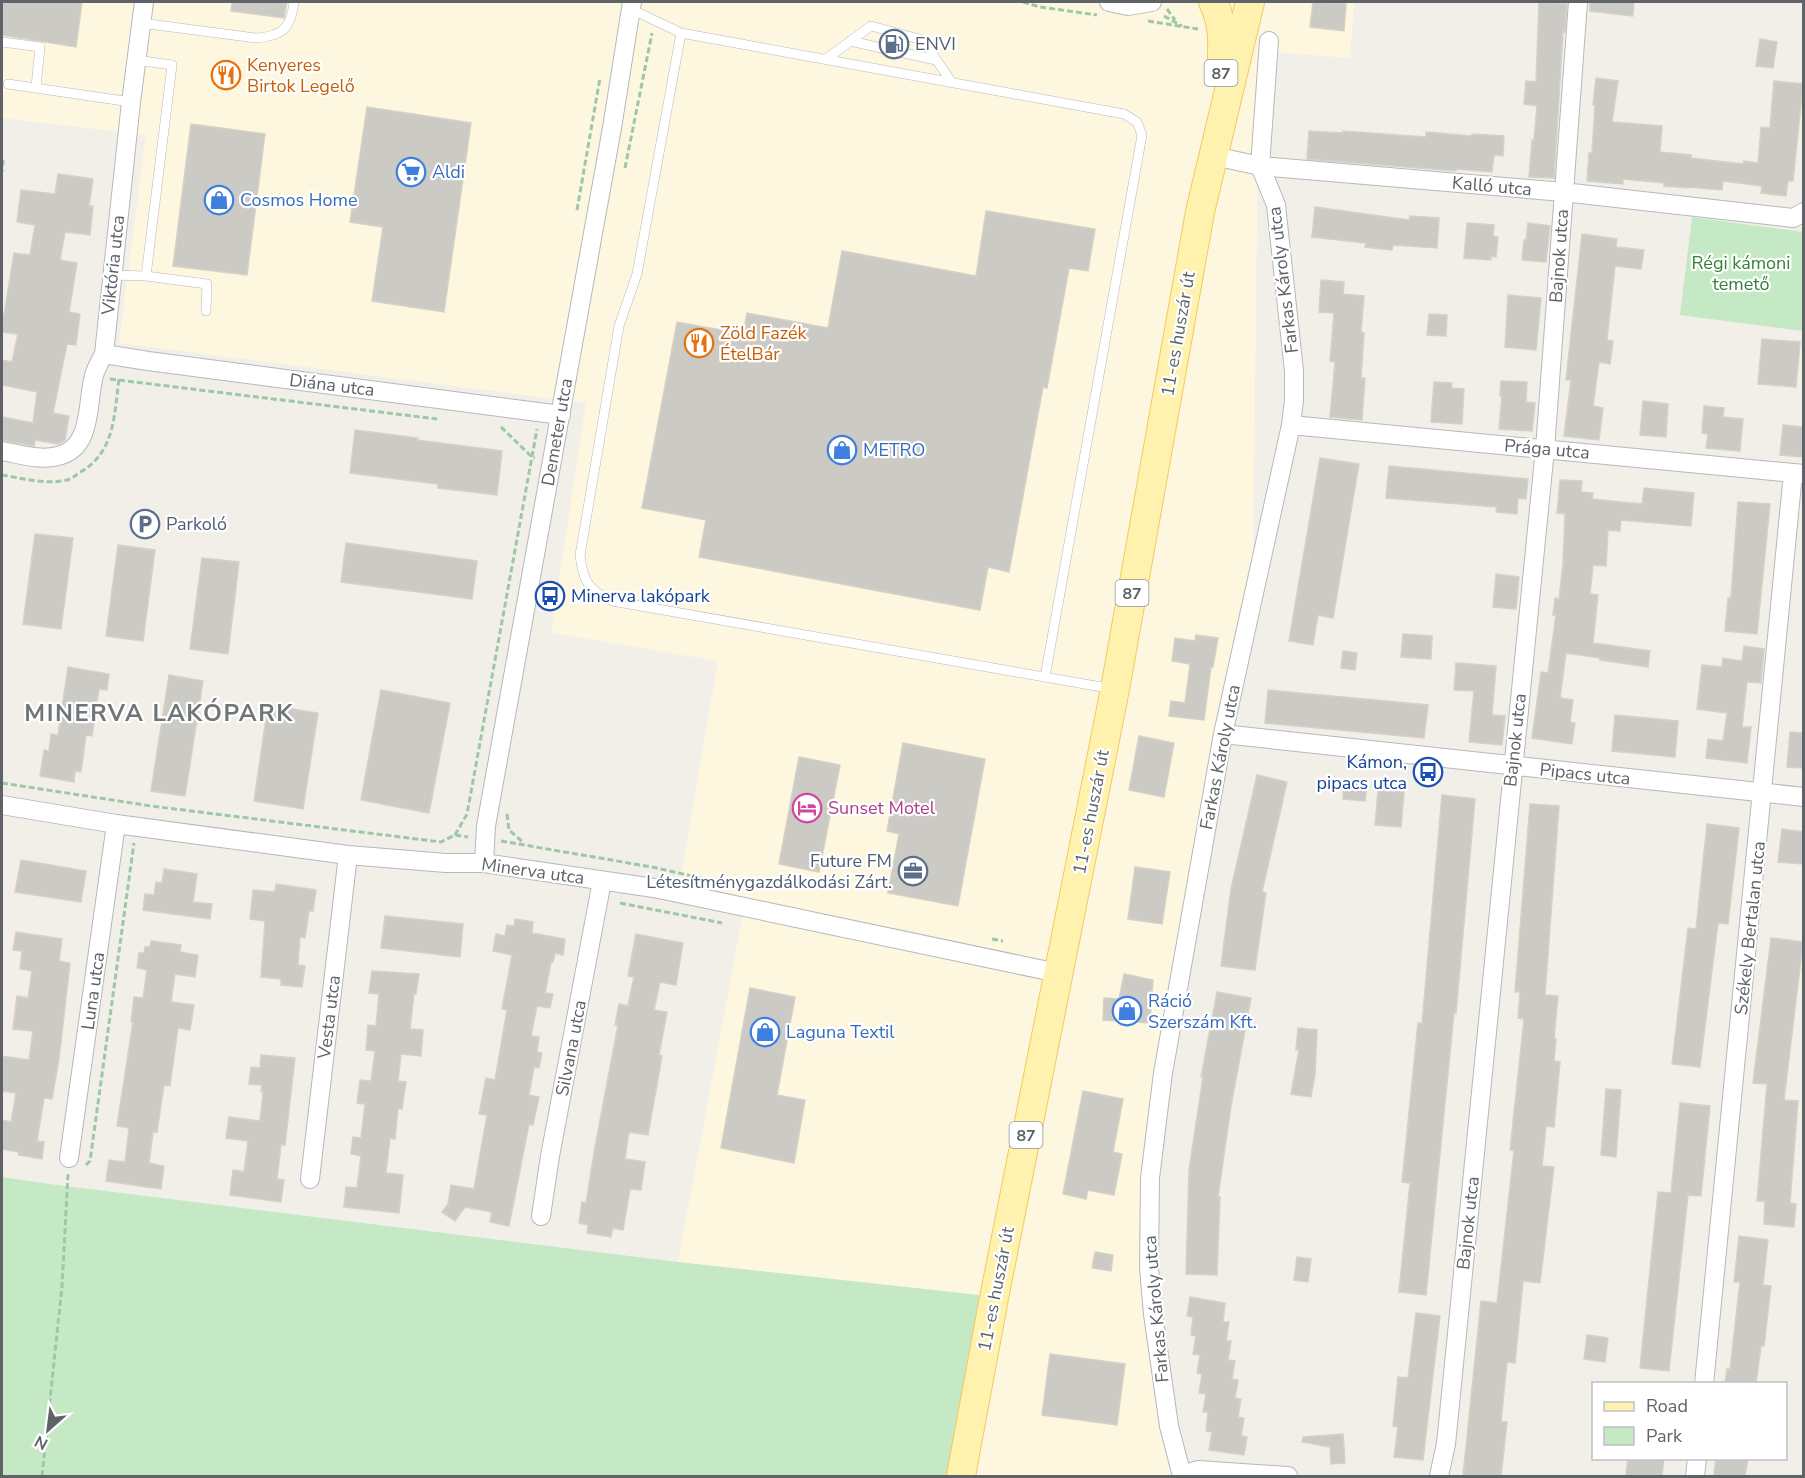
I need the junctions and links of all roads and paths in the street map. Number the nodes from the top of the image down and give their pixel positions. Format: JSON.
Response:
{"nodes":[{"id":1,"x":144,"y":2,"type":"edge"},
{"id":2,"x":294,"y":2,"type":"edge"},
{"id":3,"x":1111,"y":2,"type":"edge"},
{"id":4,"x":1152,"y":2,"type":"edge"},
{"id":5,"x":1213,"y":2,"type":"edge"},
{"id":6,"x":1250,"y":2,"type":"edge"},
{"id":7,"x":1578,"y":2,"type":"edge"},
{"id":8,"x":632,"y":5,"type":"edge"},
{"id":9,"x":1177,"y":22,"type":"dead end"},
{"id":10,"x":141,"y":23,"type":"junction"},
{"id":11,"x":1203,"y":30,"type":"dead end"},
{"id":12,"x":681,"y":33,"type":"junction"},
{"id":13,"x":850,"y":41,"type":"junction"},
{"id":14,"x":1269,"y":41,"type":"dead end"},
{"id":15,"x":2,"y":42,"type":"edge"},
{"id":16,"x":826,"y":59,"type":"junction"},
{"id":17,"x":136,"y":60,"type":"junction"},
{"id":18,"x":936,"y":60,"type":"junction"},
{"id":19,"x":951,"y":82,"type":"junction"},
{"id":20,"x":8,"y":84,"type":"dead end"},
{"id":21,"x":36,"y":87,"type":"junction"},
{"id":22,"x":130,"y":102,"type":"junction"},
{"id":23,"x":1215,"y":152,"type":"junction"},
{"id":24,"x":2,"y":161,"type":"edge"},
{"id":25,"x":1260,"y":166,"type":"junction"},
{"id":26,"x":2,"y":172,"type":"edge"},
{"id":27,"x":1563,"y":192,"type":"junction"},
{"id":28,"x":1803,"y":212,"type":"edge"},
{"id":29,"x":112,"y":275,"type":"junction"},
{"id":30,"x":146,"y":276,"type":"junction"},
{"id":31,"x":206,"y":311,"type":"dead end"},
{"id":32,"x":104,"y":354,"type":"junction"},
{"id":33,"x":93,"y":378,"type":"junction"},
{"id":34,"x":561,"y":414,"type":"junction"},
{"id":35,"x":444,"y":420,"type":"dead end"},
{"id":36,"x":490,"y":425,"type":"dead end"},
{"id":37,"x":1291,"y":425,"type":"junction"},
{"id":38,"x":1545,"y":449,"type":"junction"},
{"id":39,"x":2,"y":451,"type":"edge"},
{"id":40,"x":553,"y":459,"type":"junction"},
{"id":41,"x":1798,"y":473,"type":"edge"},
{"id":42,"x":1045,"y":677,"type":"junction"},
{"id":43,"x":1115,"y":689,"type":"junction"},
{"id":44,"x":1223,"y":734,"type":"junction"},
{"id":45,"x":1512,"y":765,"type":"junction"},
{"id":46,"x":1763,"y":793,"type":"junction"},
{"id":47,"x":1803,"y":797,"type":"edge"},
{"id":48,"x":2,"y":806,"type":"edge"},
{"id":49,"x":116,"y":824,"type":"junction"},
{"id":50,"x":136,"y":826,"type":"junction"},
{"id":51,"x":348,"y":855,"type":"junction"},
{"id":52,"x":484,"y":863,"type":"junction"},
{"id":53,"x":602,"y":880,"type":"junction"},
{"id":54,"x":1058,"y":973,"type":"junction"},
{"id":55,"x":69,"y":1158,"type":"dead end"},
{"id":56,"x":90,"y":1161,"type":"dead end"},
{"id":57,"x":310,"y":1179,"type":"dead end"},
{"id":58,"x":67,"y":1193,"type":"dead end"},
{"id":59,"x":541,"y":1216,"type":"dead end"},
{"id":60,"x":1704,"y":1382,"type":"edge"},
{"id":61,"x":1697,"y":1460,"type":"edge"},
{"id":62,"x":42,"y":1476,"type":"edge"},
{"id":63,"x":961,"y":1476,"type":"edge"},
{"id":64,"x":1182,"y":1476,"type":"edge"},
{"id":65,"x":1288,"y":1476,"type":"edge"},
{"id":66,"x":1439,"y":1476,"type":"edge"},
{"id":67,"x":1695,"y":1476,"type":"edge"}],
"edges":[{"from":1,"to":10,"type":"street","name":"Viktória utca"},
{"from":2,"to":10,"type":"lane"},
{"from":3,"to":4,"type":"street"},
{"from":5,"to":23,"type":"main road","number":"87"},
{"from":6,"to":23,"type":"main road","number":"87"},
{"from":7,"to":27,"type":"street","name":"Bajnok utca"},
{"from":8,"to":12,"type":"lane"},
{"from":8,"to":34,"type":"street","name":"Demeter utca"},
{"from":9,"to":11,"type":"path"},
{"from":10,"to":17,"type":"street","name":"Viktória utca"},
{"from":12,"to":16,"type":"lane"},
{"from":12,"to":42,"type":"lane"},
{"from":13,"to":16,"type":"lane"},
{"from":13,"to":18,"type":"lane"},
{"from":13,"to":18,"type":"lane"},
{"from":14,"to":25,"type":"street","name":"Farkas Károly utca"},
{"from":15,"to":21,"type":"lane"},
{"from":16,"to":19,"type":"lane"},
{"from":17,"to":22,"type":"street","name":"Viktória utca"},
{"from":17,"to":30,"type":"lane"},
{"from":18,"to":19,"type":"lane"},
{"from":19,"to":42,"type":"lane"},
{"from":20,"to":21,"type":"lane"},
{"from":21,"to":22,"type":"lane"},
{"from":22,"to":29,"type":"street","name":"Viktória utca"},
{"from":23,"to":25,"type":"street","name":"Kalló utca"},
{"from":23,"to":43,"type":"main road","name":"11-es huszár út","number":"87"},
{"from":24,"to":26,"type":"path"},
{"from":25,"to":27,"type":"street","name":"Kalló utca"},
{"from":25,"to":37,"type":"street","name":"Farkas Károly utca"},
{"from":27,"to":28,"type":"street","name":"Kalló utca"},
{"from":27,"to":38,"type":"street","name":"Bajnok utca"},
{"from":29,"to":30,"type":"lane"},
{"from":29,"to":32,"type":"street","name":"Viktória utca"},
{"from":30,"to":31,"type":"lane"},
{"from":32,"to":33,"type":"street","name":"Viktória utca"},
{"from":32,"to":34,"type":"street","name":"Diána utca"},
{"from":33,"to":35,"type":"path"},
{"from":33,"to":39,"type":"street","name":"Viktória utca"},
{"from":34,"to":40,"type":"street","name":"Demeter utca"},
{"from":36,"to":40,"type":"path"},
{"from":37,"to":38,"type":"street","name":"Prága utca"},
{"from":37,"to":44,"type":"street","name":"Farkas Károly utca"},
{"from":38,"to":41,"type":"street","name":"Prága utca"},
{"from":38,"to":45,"type":"street","name":"Bajnok utca"},
{"from":40,"to":52,"type":"street","name":"Demeter utca"},
{"from":41,"to":46,"type":"street","name":"Székely Bertalan utca"},
{"from":42,"to":43,"type":"lane"},
{"from":43,"to":54,"type":"main road","name":"11-es huszár út","number":"87"},
{"from":44,"to":45,"type":"street","name":"Pipacs utca"},
{"from":44,"to":64,"type":"street","name":"Farkas Károly utca"},
{"from":45,"to":46,"type":"street","name":"Pipacs utca"},
{"from":45,"to":66,"type":"street","name":"Bajnok utca"},
{"from":46,"to":47,"type":"street","name":"Pipacs utca"},
{"from":46,"to":60,"type":"street","name":"Székely Bertalan utca"},
{"from":48,"to":49,"type":"street","name":"Minerva utca"},
{"from":49,"to":50,"type":"street","name":"Minerva utca"},
{"from":49,"to":55,"type":"street","name":"Luna utca"},
{"from":50,"to":51,"type":"street","name":"Minerva utca"},
{"from":50,"to":56,"type":"path"},
{"from":51,"to":52,"type":"street","name":"Minerva utca"},
{"from":51,"to":57,"type":"street","name":"Vesta utca"},
{"from":52,"to":53,"type":"street","name":"Minerva utca"},
{"from":53,"to":54,"type":"street","name":"Minerva utca"},
{"from":53,"to":59,"type":"street","name":"Silvana utca"},
{"from":54,"to":63,"type":"main road","name":"11-es huszár út","number":"87"},
{"from":58,"to":62,"type":"path"},
{"from":61,"to":67,"type":"street"},
{"from":64,"to":65,"type":"street"}]}
